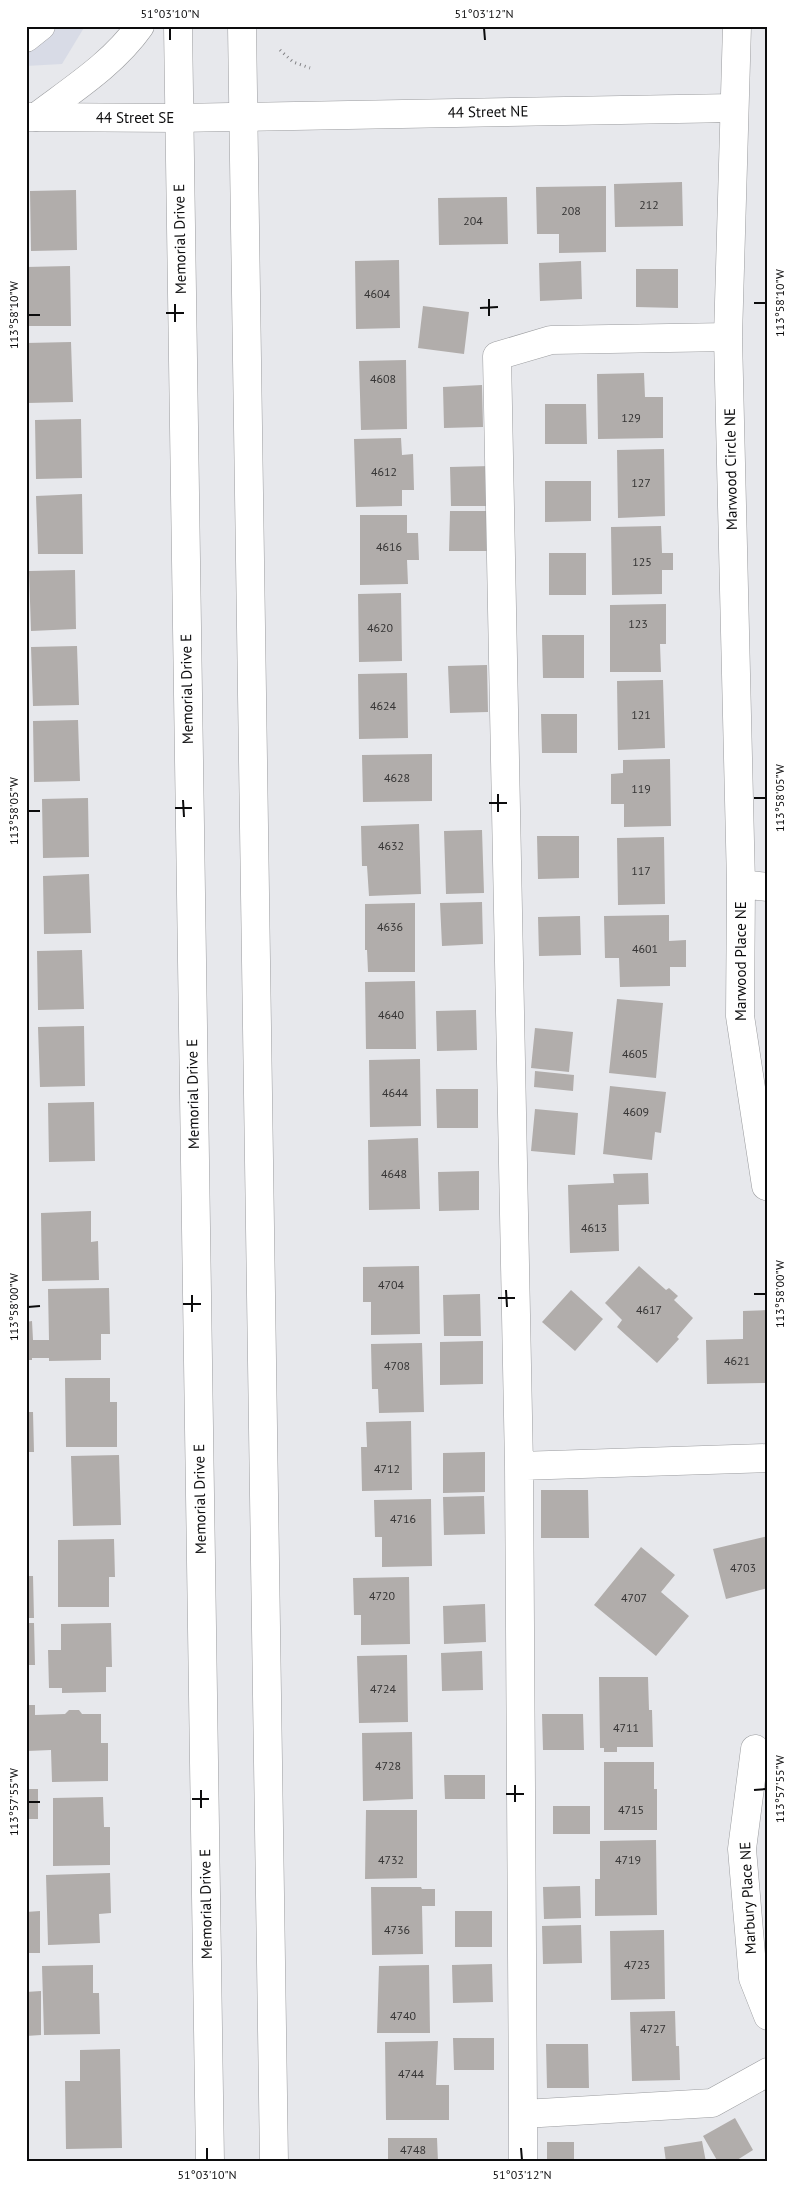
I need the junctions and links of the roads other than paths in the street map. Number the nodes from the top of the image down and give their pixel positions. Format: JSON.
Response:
{"nodes":[{"id":1,"x":41,"y":26,"type":"edge"},
{"id":2,"x":140,"y":26,"type":"edge"},
{"id":3,"x":178,"y":26,"type":"edge"},
{"id":4,"x":242,"y":26,"type":"edge"},
{"id":5,"x":737,"y":26,"type":"edge"},
{"id":6,"x":26,"y":38,"type":"edge"},
{"id":7,"x":734,"y":108,"type":"junction"},
{"id":8,"x":243,"y":116,"type":"junction"},
{"id":9,"x":31,"y":117,"type":"edge"},
{"id":10,"x":178,"y":118,"type":"junction"},
{"id":11,"x":728,"y":336,"type":"junction"},
{"id":12,"x":741,"y":884,"type":"junction"},
{"id":13,"x":768,"y":887,"type":"edge"},
{"id":14,"x":766,"y":1186,"type":"edge"},
{"id":15,"x":768,"y":1458,"type":"edge"},
{"id":16,"x":519,"y":1466,"type":"junction"},
{"id":17,"x":755,"y":1749,"type":"dead end"},
{"id":18,"x":768,"y":2016,"type":"edge"},
{"id":19,"x":768,"y":2072,"type":"edge"},
{"id":20,"x":523,"y":2114,"type":"junction"},
{"id":21,"x":210,"y":2162,"type":"edge"},
{"id":22,"x":274,"y":2162,"type":"edge"},
{"id":23,"x":523,"y":2162,"type":"edge"}],
"edges":[{"from":1,"to":6,"type":"main road"},
{"from":2,"to":9,"type":"main road"},
{"from":3,"to":10,"type":"main road","name":"Memorial Drive E"},
{"from":4,"to":8,"type":"main road"},
{"from":5,"to":7,"type":"main road","name":"Marwood Circle NE"},
{"from":7,"to":8,"type":"main road","name":"44 Street NE"},
{"from":7,"to":11,"type":"main road","name":"Marwood Circle NE"},
{"from":8,"to":10,"type":"main road","name":"44 Street SE"},
{"from":8,"to":22,"type":"main road"},
{"from":9,"to":10,"type":"main road","name":"44 Street SE"},
{"from":10,"to":21,"type":"main road","name":"Memorial Drive E"},
{"from":11,"to":12,"type":"main road","name":"Marwood Circle NE"},
{"from":11,"to":16,"type":"main road"},
{"from":12,"to":13,"type":"main road"},
{"from":12,"to":14,"type":"main road","name":"Marwood Place NE"},
{"from":15,"to":16,"type":"main road"},
{"from":16,"to":20,"type":"main road"},
{"from":17,"to":18,"type":"main road","name":"Marbury Place NE"},
{"from":19,"to":20,"type":"main road"},
{"from":20,"to":23,"type":"main road"}]}
